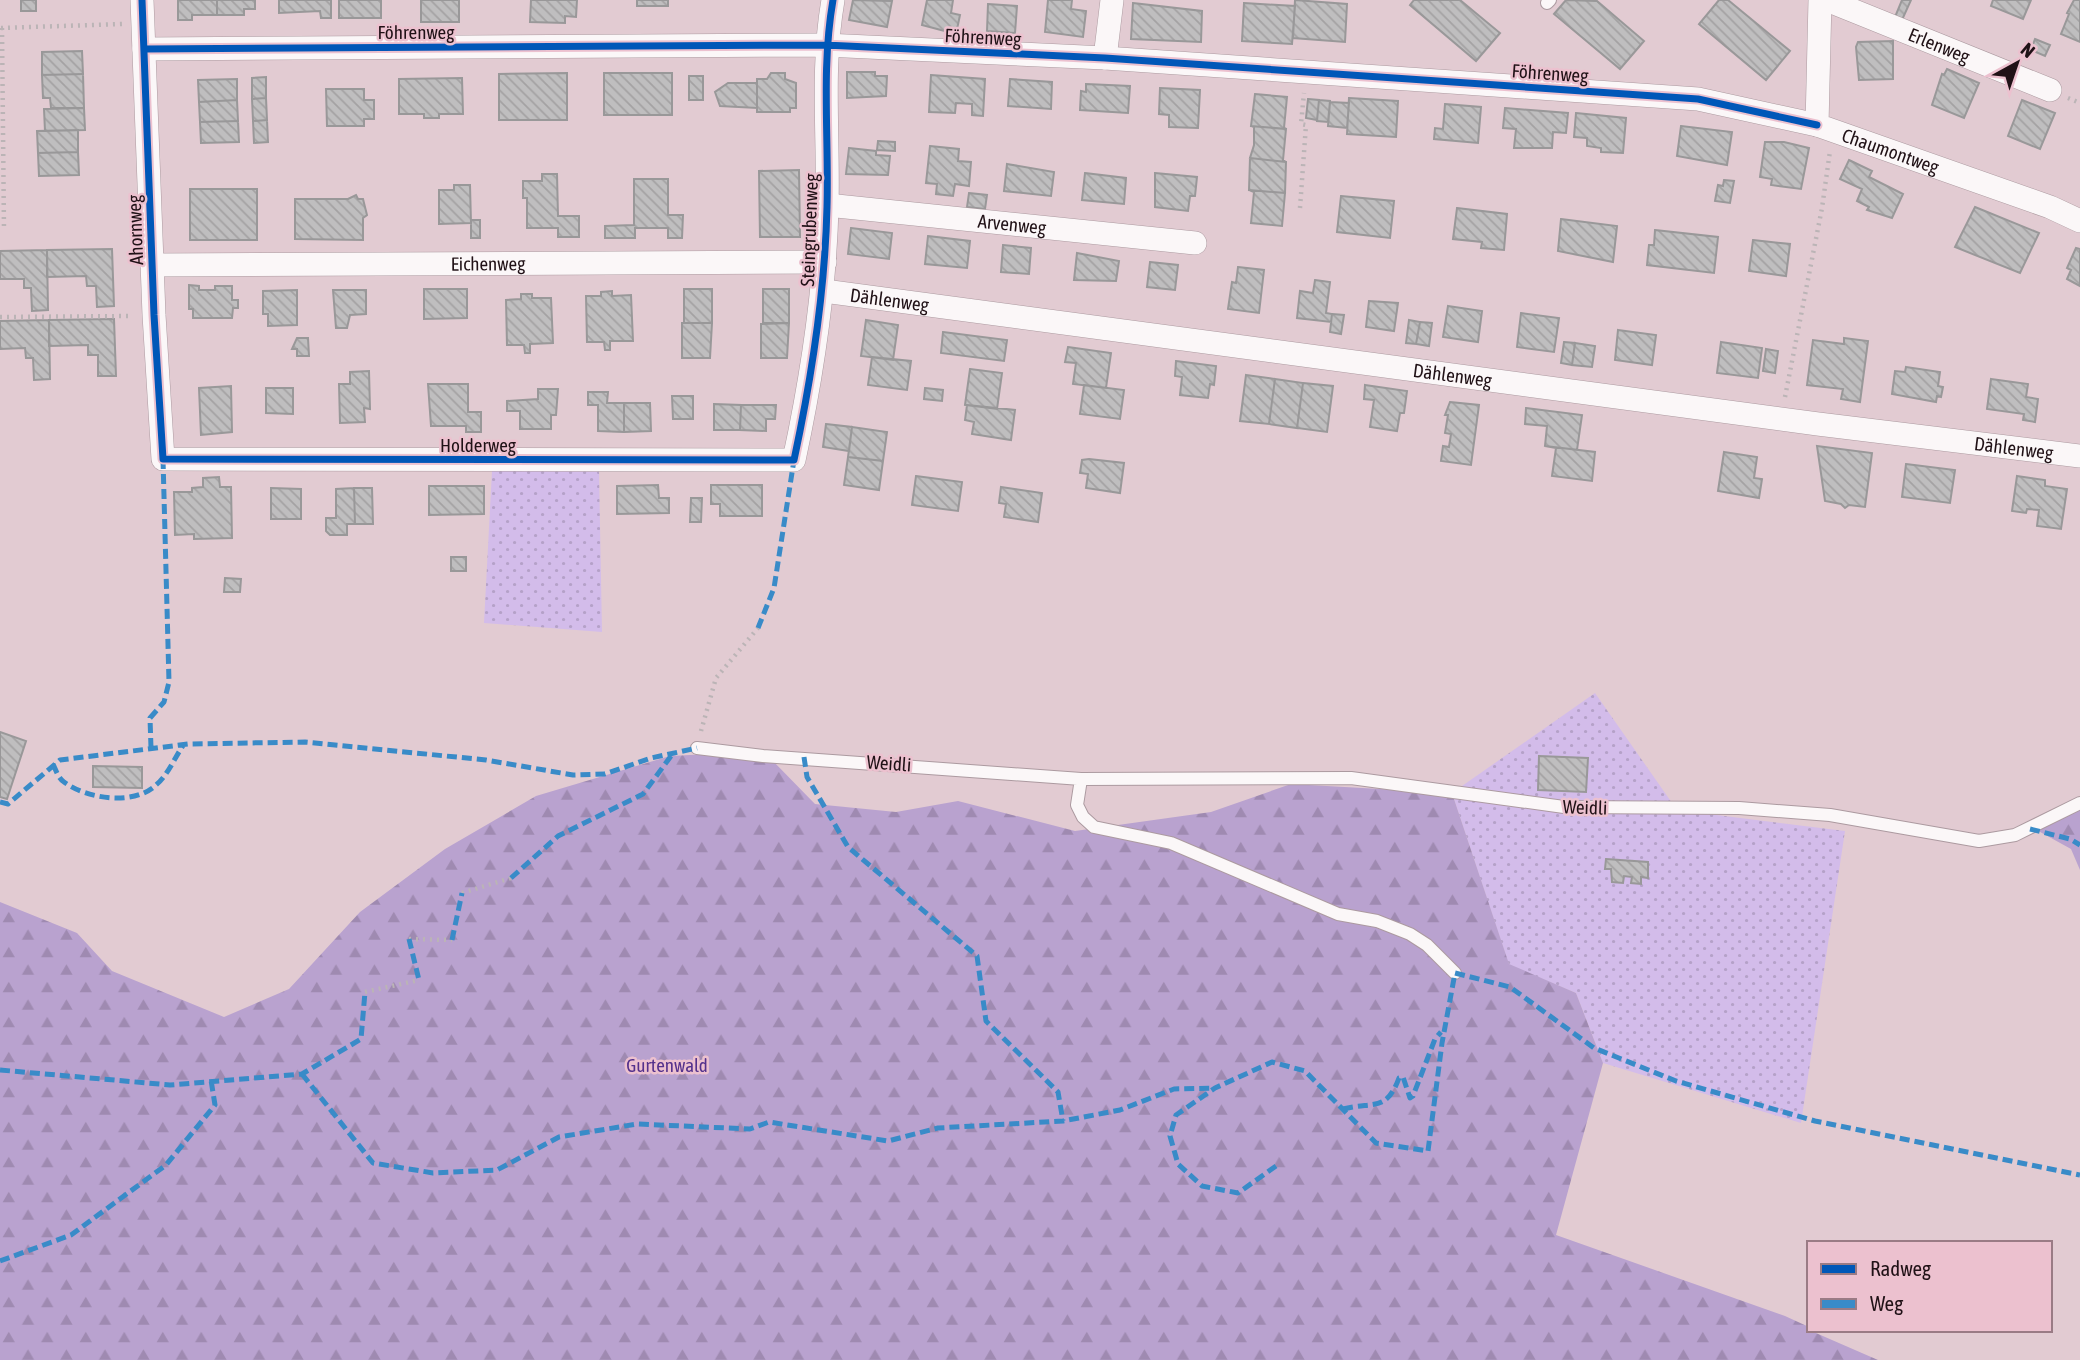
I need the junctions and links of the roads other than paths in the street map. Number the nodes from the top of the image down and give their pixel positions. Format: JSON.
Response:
{"nodes":[{"id":1,"x":142,"y":0,"type":"edge"},
{"id":2,"x":833,"y":0,"type":"edge"},
{"id":3,"x":1112,"y":0,"type":"edge"},
{"id":4,"x":1820,"y":0,"type":"edge"},
{"id":5,"x":1827,"y":0,"type":"edge"},
{"id":6,"x":825,"y":45,"type":"junction"},
{"id":7,"x":144,"y":49,"type":"junction"},
{"id":8,"x":1105,"y":58,"type":"junction"},
{"id":9,"x":2050,"y":90,"type":"dead end"},
{"id":10,"x":1825,"y":127,"type":"junction"},
{"id":11,"x":827,"y":205,"type":"junction"},
{"id":12,"x":2080,"y":221,"type":"edge"},
{"id":13,"x":1195,"y":243,"type":"dead end"},
{"id":14,"x":825,"y":262,"type":"junction"},
{"id":15,"x":152,"y":265,"type":"junction"},
{"id":16,"x":824,"y":291,"type":"junction"},
{"id":17,"x":2080,"y":456,"type":"edge"},
{"id":18,"x":163,"y":459,"type":"joint"},
{"id":19,"x":794,"y":460,"type":"joint"},
{"id":20,"x":697,"y":748,"type":"road end"},
{"id":21,"x":1081,"y":779,"type":"junction"},
{"id":22,"x":2080,"y":803,"type":"edge"},
{"id":23,"x":1455,"y":973,"type":"dead end"}],
"edges":[{"from":1,"to":7,"type":"street","name":"Ahornweg"},
{"from":2,"to":6,"type":"street","name":"Steingrubenweg"},
{"from":3,"to":8,"type":"street"},
{"from":4,"to":10,"type":"street","name":"Chaumontweg"},
{"from":5,"to":9,"type":"street","name":"Erlenweg"},
{"from":6,"to":7,"type":"street","name":"Föhrenweg"},
{"from":6,"to":8,"type":"street","name":"Föhrenweg"},
{"from":6,"to":11,"type":"street","name":"Steingrubenweg"},
{"from":7,"to":15,"type":"street","name":"Ahornweg"},
{"from":8,"to":10,"type":"street","name":"Föhrenweg"},
{"from":10,"to":12,"type":"street","name":"Chaumontweg"},
{"from":11,"to":13,"type":"street","name":"Arvenweg"},
{"from":11,"to":14,"type":"street","name":"Steingrubenweg"},
{"from":14,"to":15,"type":"street","name":"Eichenweg"},
{"from":14,"to":16,"type":"street","name":"Steingrubenweg"},
{"from":15,"to":18,"type":"street","name":"Ahornweg"},
{"from":16,"to":17,"type":"street","name":"Dählenweg"},
{"from":16,"to":19,"type":"street","name":"Steingrubenweg"},
{"from":18,"to":19,"type":"street","name":"Holderweg"},
{"from":20,"to":21,"type":"lane","name":"Weidli"},
{"from":21,"to":22,"type":"lane","name":"Weidli"},
{"from":21,"to":23,"type":"lane"}]}
